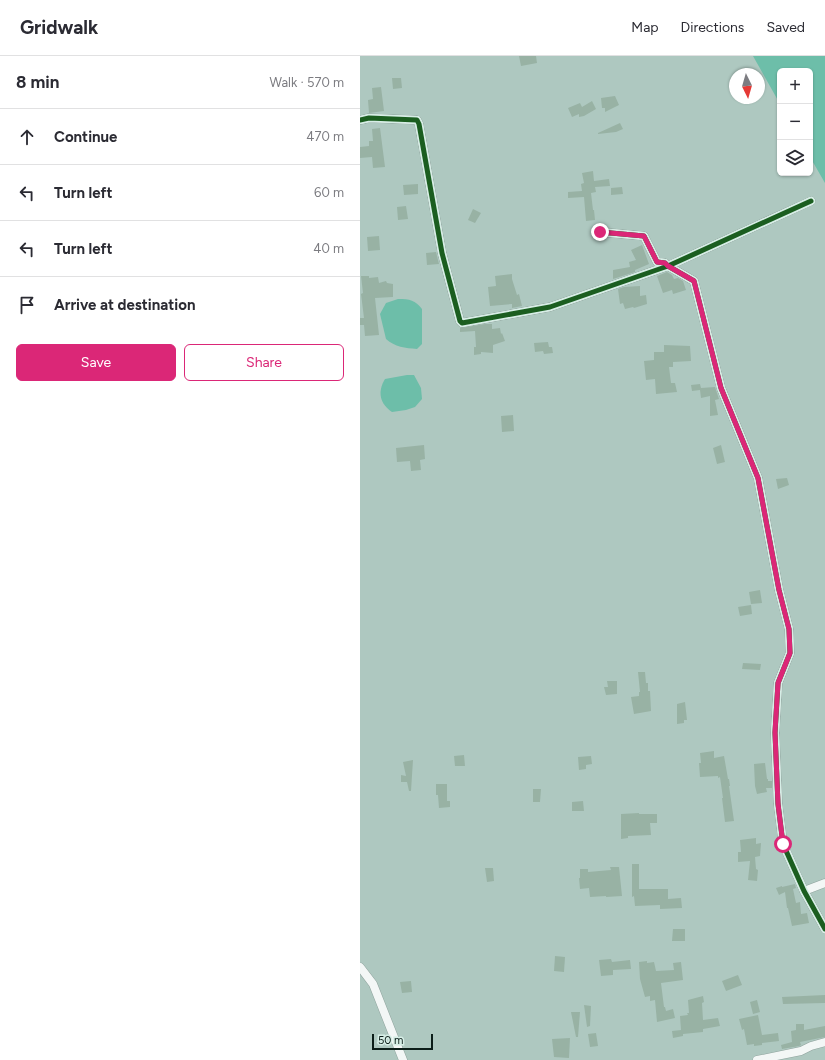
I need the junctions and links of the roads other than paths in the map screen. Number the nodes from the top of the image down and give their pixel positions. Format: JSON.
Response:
{"nodes":[{"id":1,"x":360,"y":120,"type":"edge"},
{"id":2,"x":811,"y":201,"type":"dead end"},
{"id":3,"x":600,"y":232,"type":"dead end"},
{"id":4,"x":668,"y":266,"type":"junction"},
{"id":5,"x":825,"y":884,"type":"edge"},
{"id":6,"x":804,"y":891,"type":"junction"},
{"id":7,"x":825,"y":929,"type":"edge"},
{"id":8,"x":360,"y":967,"type":"edge"},
{"id":9,"x":825,"y":1042,"type":"edge"},
{"id":10,"x":403,"y":1060,"type":"edge"},
{"id":11,"x":758,"y":1060,"type":"edge"}],
"edges":[{"from":1,"to":4,"type":"street"},
{"from":2,"to":4,"type":"street"},
{"from":3,"to":4,"type":"street"},
{"from":4,"to":6,"type":"street"},
{"from":5,"to":6,"type":"street"},
{"from":6,"to":7,"type":"street"},
{"from":8,"to":10,"type":"street"},
{"from":9,"to":11,"type":"street"}]}
